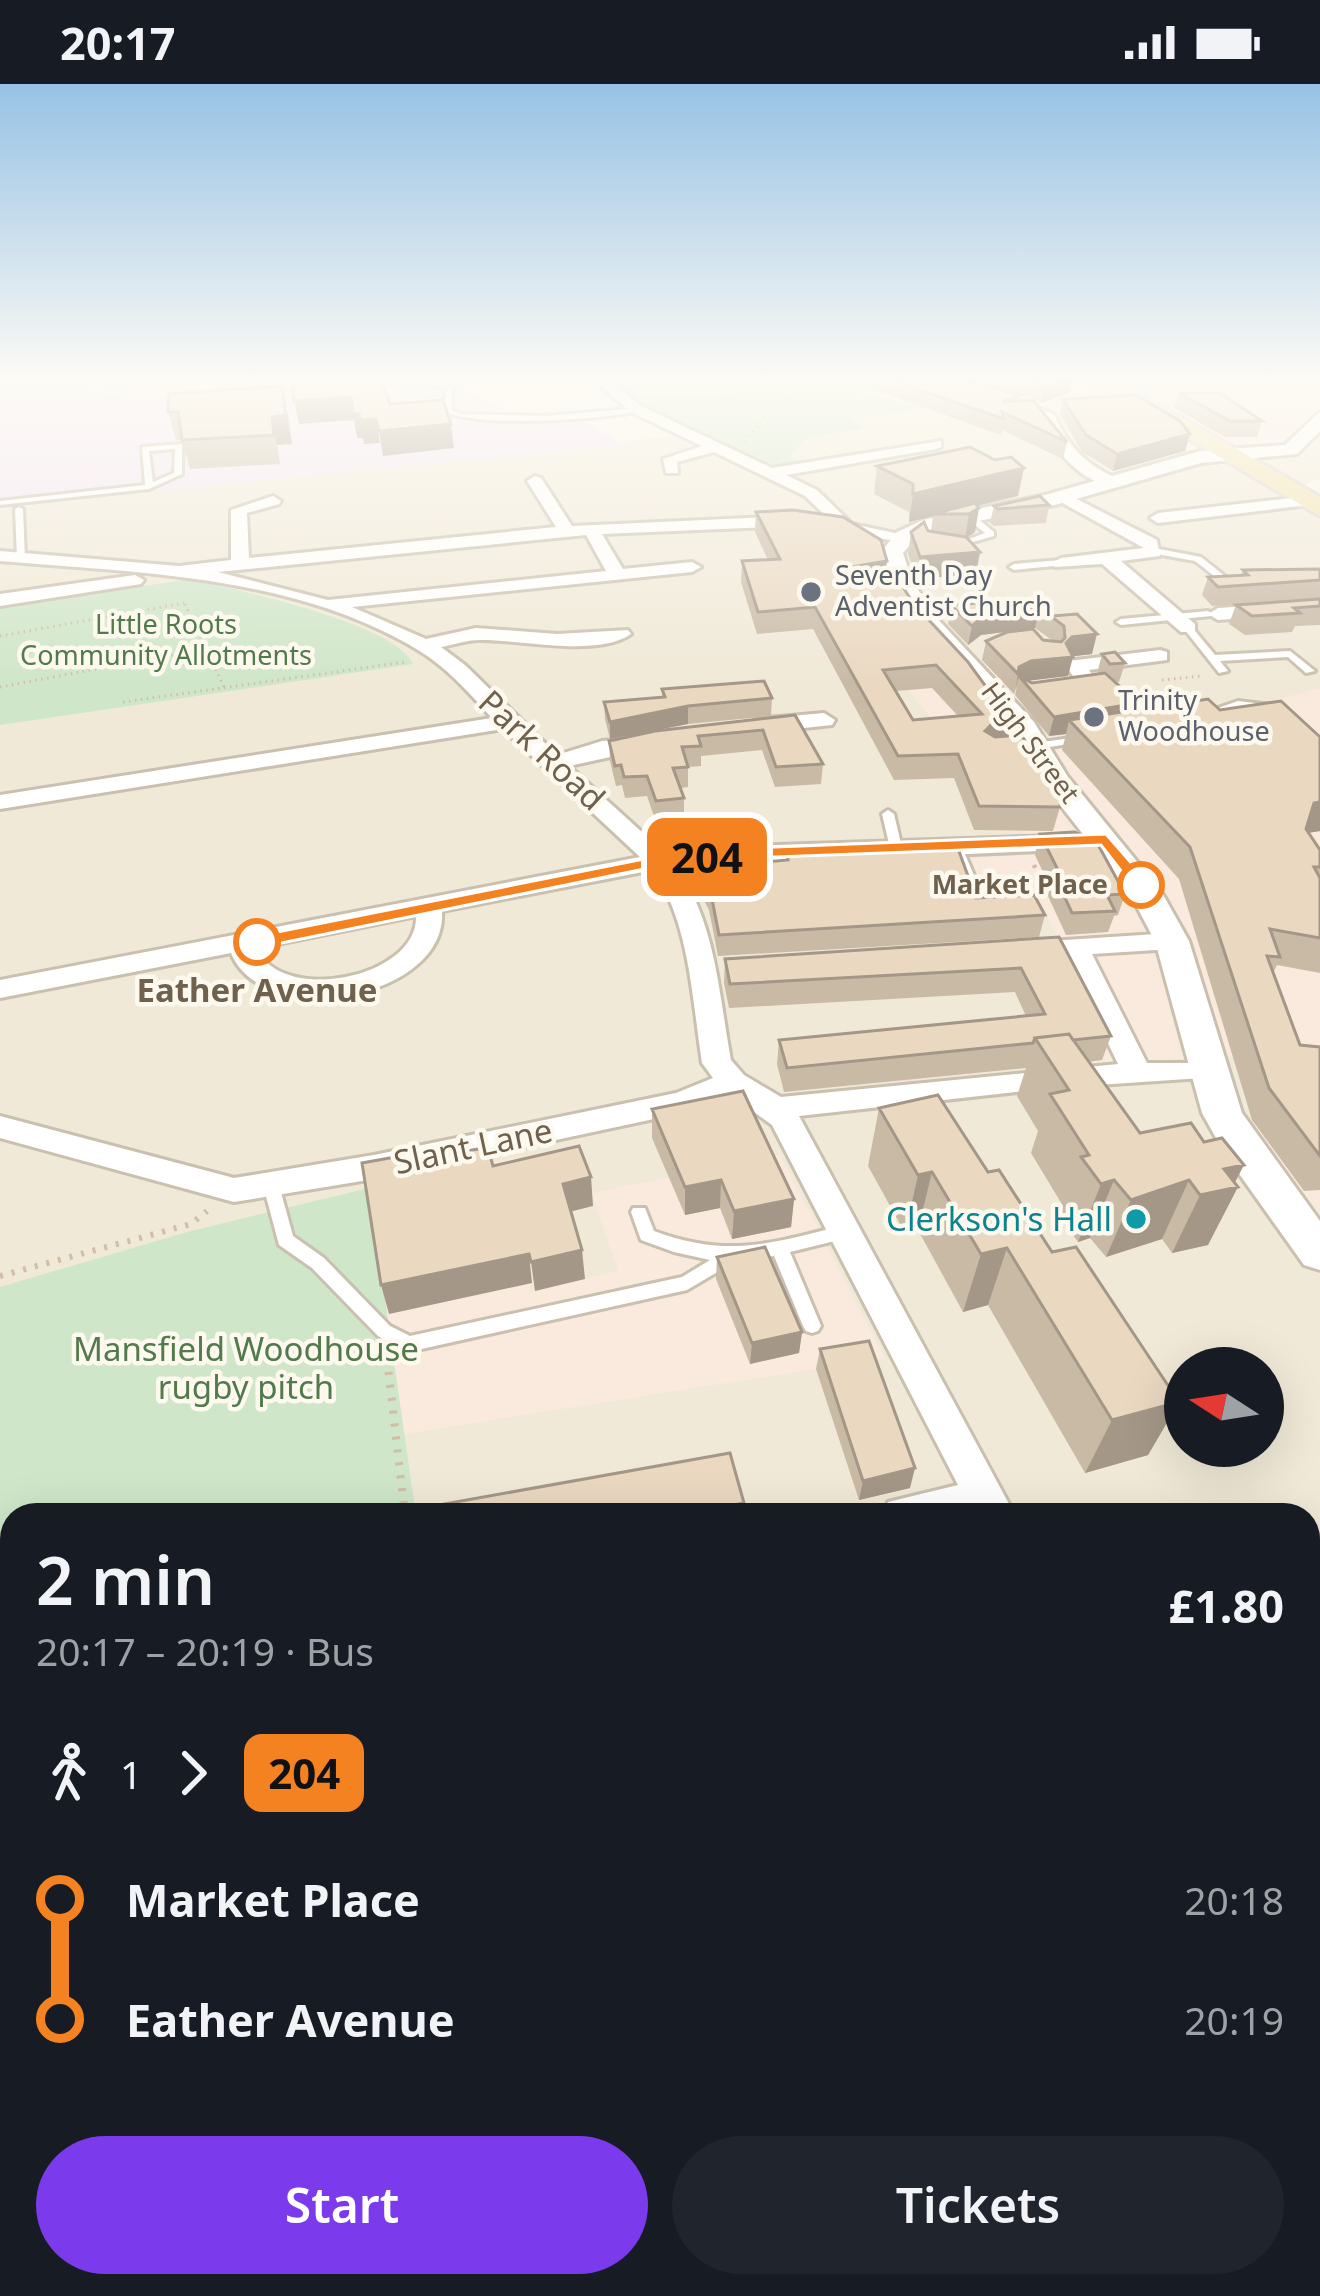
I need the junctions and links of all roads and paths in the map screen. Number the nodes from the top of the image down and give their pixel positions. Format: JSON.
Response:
{"nodes":[{"id":1,"x":147,"y":479,"type":"edge"},
{"id":2,"x":166,"y":479,"type":"edge"},
{"id":3,"x":784,"y":479,"type":"edge"},
{"id":4,"x":1107,"y":479,"type":"edge"},
{"id":5,"x":1127,"y":479,"type":"edge"},
{"id":6,"x":1273,"y":479,"type":"edge"},
{"id":7,"x":535,"y":481,"type":"dead end"},
{"id":8,"x":1115,"y":483,"type":"junction"},
{"id":9,"x":148,"y":487,"type":"junction"},
{"id":10,"x":1064,"y":496,"type":"junction"},
{"id":11,"x":272,"y":500,"type":"dead end"},
{"id":12,"x":0,"y":502,"type":"edge"},
{"id":13,"x":1315,"y":504,"type":"edge"},
{"id":14,"x":19,"y":509,"type":"dead end"},
{"id":15,"x":969,"y":510,"type":"junction"},
{"id":16,"x":1158,"y":518,"type":"dead end"},
{"id":17,"x":844,"y":525,"type":"junction"},
{"id":18,"x":591,"y":529,"type":"junction"},
{"id":19,"x":567,"y":531,"type":"junction"},
{"id":20,"x":907,"y":541,"type":"junction"},
{"id":21,"x":971,"y":541,"type":"edge"},
{"id":22,"x":1154,"y":551,"type":"junction"},
{"id":23,"x":964,"y":554,"type":"edge"},
{"id":24,"x":982,"y":554,"type":"edge"},
{"id":25,"x":0,"y":556,"type":"edge"},
{"id":26,"x":21,"y":558,"type":"junction"},
{"id":27,"x":1107,"y":559,"type":"junction"},
{"id":28,"x":240,"y":563,"type":"junction"},
{"id":29,"x":1061,"y":563,"type":"joint"},
{"id":30,"x":692,"y":567,"type":"dead end"},
{"id":31,"x":1014,"y":567,"type":"dead end"},
{"id":32,"x":176,"y":571,"type":"junction"},
{"id":33,"x":617,"y":575,"type":"junction"},
{"id":34,"x":1221,"y":577,"type":"edge"},
{"id":35,"x":0,"y":600,"type":"edge"},
{"id":36,"x":327,"y":604,"type":"junction"},
{"id":37,"x":1320,"y":607,"type":"edge"},
{"id":38,"x":1213,"y":614,"type":"joint"},
{"id":39,"x":1121,"y":622,"type":"dead end"},
{"id":40,"x":1181,"y":623,"type":"junction"},
{"id":41,"x":621,"y":634,"type":"dead end"},
{"id":42,"x":0,"y":636,"type":"edge"},
{"id":43,"x":208,"y":648,"type":"junction"},
{"id":44,"x":431,"y":651,"type":"junction"},
{"id":45,"x":1160,"y":656,"type":"dead end"},
{"id":46,"x":1215,"y":658,"type":"junction"},
{"id":47,"x":1223,"y":671,"type":"dead end"},
{"id":48,"x":1310,"y":671,"type":"dead end"},
{"id":49,"x":0,"y":687,"type":"edge"},
{"id":50,"x":224,"y":687,"type":"junction"},
{"id":51,"x":1011,"y":693,"type":"junction"},
{"id":52,"x":123,"y":702,"type":"dead end"},
{"id":53,"x":1292,"y":711,"type":"edge"},
{"id":54,"x":1202,"y":716,"type":"junction"},
{"id":55,"x":1184,"y":720,"type":"edge"},
{"id":56,"x":508,"y":722,"type":"junction"},
{"id":57,"x":1219,"y":726,"type":"edge"},
{"id":58,"x":733,"y":727,"type":"edge"},
{"id":59,"x":683,"y":738,"type":"edge"},
{"id":60,"x":1088,"y":738,"type":"edge"},
{"id":61,"x":838,"y":748,"type":"dead end"},
{"id":62,"x":1033,"y":748,"type":"junction"},
{"id":63,"x":555,"y":763,"type":"junction"},
{"id":64,"x":0,"y":802,"type":"edge"},
{"id":65,"x":888,"y":814,"type":"dead end"},
{"id":66,"x":1106,"y":840,"type":"junction"},
{"id":67,"x":956,"y":847,"type":"junction"},
{"id":68,"x":896,"y":848,"type":"junction"},
{"id":69,"x":659,"y":861,"type":"junction"},
{"id":70,"x":973,"y":885,"type":"edge"},
{"id":71,"x":429,"y":909,"type":"junction"},
{"id":72,"x":1172,"y":941,"type":"junction"},
{"id":73,"x":242,"y":945,"type":"junction"},
{"id":74,"x":1075,"y":947,"type":"junction"},
{"id":75,"x":981,"y":953,"type":"edge"},
{"id":76,"x":0,"y":989,"type":"edge"},
{"id":77,"x":1206,"y":1070,"type":"junction"},
{"id":78,"x":1136,"y":1071,"type":"junction"},
{"id":79,"x":733,"y":1082,"type":"junction"},
{"id":80,"x":776,"y":1108,"type":"junction"},
{"id":81,"x":0,"y":1127,"type":"edge"},
{"id":82,"x":271,"y":1185,"type":"junction"},
{"id":83,"x":234,"y":1190,"type":"junction"},
{"id":84,"x":639,"y":1212,"type":"dead end"},
{"id":85,"x":1305,"y":1215,"type":"edge"},
{"id":86,"x":841,"y":1233,"type":"junction"},
{"id":87,"x":780,"y":1248,"type":"junction"},
{"id":88,"x":1320,"y":1252,"type":"edge"},
{"id":89,"x":730,"y":1256,"type":"junction"},
{"id":90,"x":0,"y":1276,"type":"edge"},
{"id":91,"x":812,"y":1326,"type":"dead end"},
{"id":92,"x":384,"y":1331,"type":"junction"},
{"id":93,"x":404,"y":1503,"type":"edge"},
{"id":94,"x":988,"y":1503,"type":"edge"}],
"edges":[{"from":1,"to":9,"type":"lane"},
{"from":2,"to":9,"type":"lane"},
{"from":3,"to":17,"type":"street"},
{"from":4,"to":8,"type":"street"},
{"from":5,"to":8,"type":"street"},
{"from":6,"to":13,"type":"main road"},
{"from":7,"to":19,"type":"street"},
{"from":8,"to":10,"type":"street"},
{"from":9,"to":12,"type":"lane"},
{"from":10,"to":15,"type":"street"},
{"from":10,"to":22,"type":"street"},
{"from":11,"to":28,"type":"street"},
{"from":13,"to":16,"type":"street"},
{"from":14,"to":26,"type":"lane"},
{"from":15,"to":20,"type":"street"},
{"from":15,"to":21,"type":"lane"},
{"from":17,"to":18,"type":"street"},
{"from":17,"to":20,"type":"street"},
{"from":18,"to":19,"type":"street"},
{"from":18,"to":33,"type":"street"},
{"from":19,"to":28,"type":"street"},
{"from":20,"to":51,"type":"street","name":"High Street"},
{"from":22,"to":27,"type":"street"},
{"from":22,"to":34,"type":"lane"},
{"from":23,"to":24,"type":"lane"},
{"from":25,"to":26,"type":"street"},
{"from":26,"to":32,"type":"street"},
{"from":27,"to":29,"type":"street"},
{"from":27,"to":40,"type":"street"},
{"from":28,"to":32,"type":"street"},
{"from":29,"to":31,"type":"lane"},
{"from":30,"to":33,"type":"street"},
{"from":32,"to":35,"type":"street"},
{"from":32,"to":36,"type":"street","name":"Park Road"},
{"from":33,"to":36,"type":"street"},
{"from":36,"to":44,"type":"street","name":"Park Road"},
{"from":37,"to":38,"type":"street"},
{"from":38,"to":40,"type":"lane"},
{"from":39,"to":40,"type":"lane"},
{"from":40,"to":46,"type":"lane"},
{"from":41,"to":44,"type":"street"},
{"from":42,"to":43,"type":"path"},
{"from":43,"to":49,"type":"path"},
{"from":43,"to":50,"type":"path"},
{"from":44,"to":50,"type":"path"},
{"from":44,"to":56,"type":"street","name":"Park Road"},
{"from":45,"to":51,"type":"street"},
{"from":46,"to":47,"type":"lane"},
{"from":46,"to":48,"type":"lane"},
{"from":50,"to":52,"type":"path"},
{"from":51,"to":62,"type":"street","name":"High Street"},
{"from":53,"to":54,"type":"lane"},
{"from":54,"to":55,"type":"lane"},
{"from":54,"to":57,"type":"lane"},
{"from":56,"to":63,"type":"street","name":"Park Road"},
{"from":56,"to":64,"type":"street"},
{"from":58,"to":61,"type":"street"},
{"from":59,"to":63,"type":"street"},
{"from":60,"to":62,"type":"lane"},
{"from":62,"to":66,"type":"street","name":"High Street"},
{"from":63,"to":69,"type":"street","name":"Park Road"},
{"from":65,"to":68,"type":"lane"},
{"from":66,"to":67,"type":"street"},
{"from":66,"to":72,"type":"street","name":"High Street"},
{"from":67,"to":68,"type":"street"},
{"from":67,"to":70,"type":"lane"},
{"from":68,"to":69,"type":"street"},
{"from":69,"to":71,"type":"street"},
{"from":69,"to":79,"type":"street","name":"Park Road"},
{"from":71,"to":73,"type":"street"},
{"from":71,"to":73,"type":"street"},
{"from":72,"to":74,"type":"street"},
{"from":72,"to":77,"type":"street","name":"High Street"},
{"from":73,"to":76,"type":"street"},
{"from":74,"to":75,"type":"street"},
{"from":74,"to":78,"type":"street"},
{"from":77,"to":78,"type":"street"},
{"from":77,"to":85,"type":"street","name":"High Street"},
{"from":78,"to":80,"type":"street"},
{"from":79,"to":80,"type":"street"},
{"from":79,"to":82,"type":"street","name":"Slant Lane"},
{"from":80,"to":86,"type":"street"},
{"from":81,"to":83,"type":"street","name":"Slant Lane"},
{"from":82,"to":83,"type":"street","name":"Slant Lane"},
{"from":82,"to":92,"type":"lane"},
{"from":83,"to":90,"type":"path"},
{"from":84,"to":89,"type":"lane"},
{"from":85,"to":88,"type":"street","name":"High Street"},
{"from":86,"to":87,"type":"lane"},
{"from":86,"to":94,"type":"street"},
{"from":87,"to":89,"type":"lane"},
{"from":87,"to":91,"type":"lane"},
{"from":89,"to":92,"type":"lane"},
{"from":92,"to":93,"type":"path"}]}
